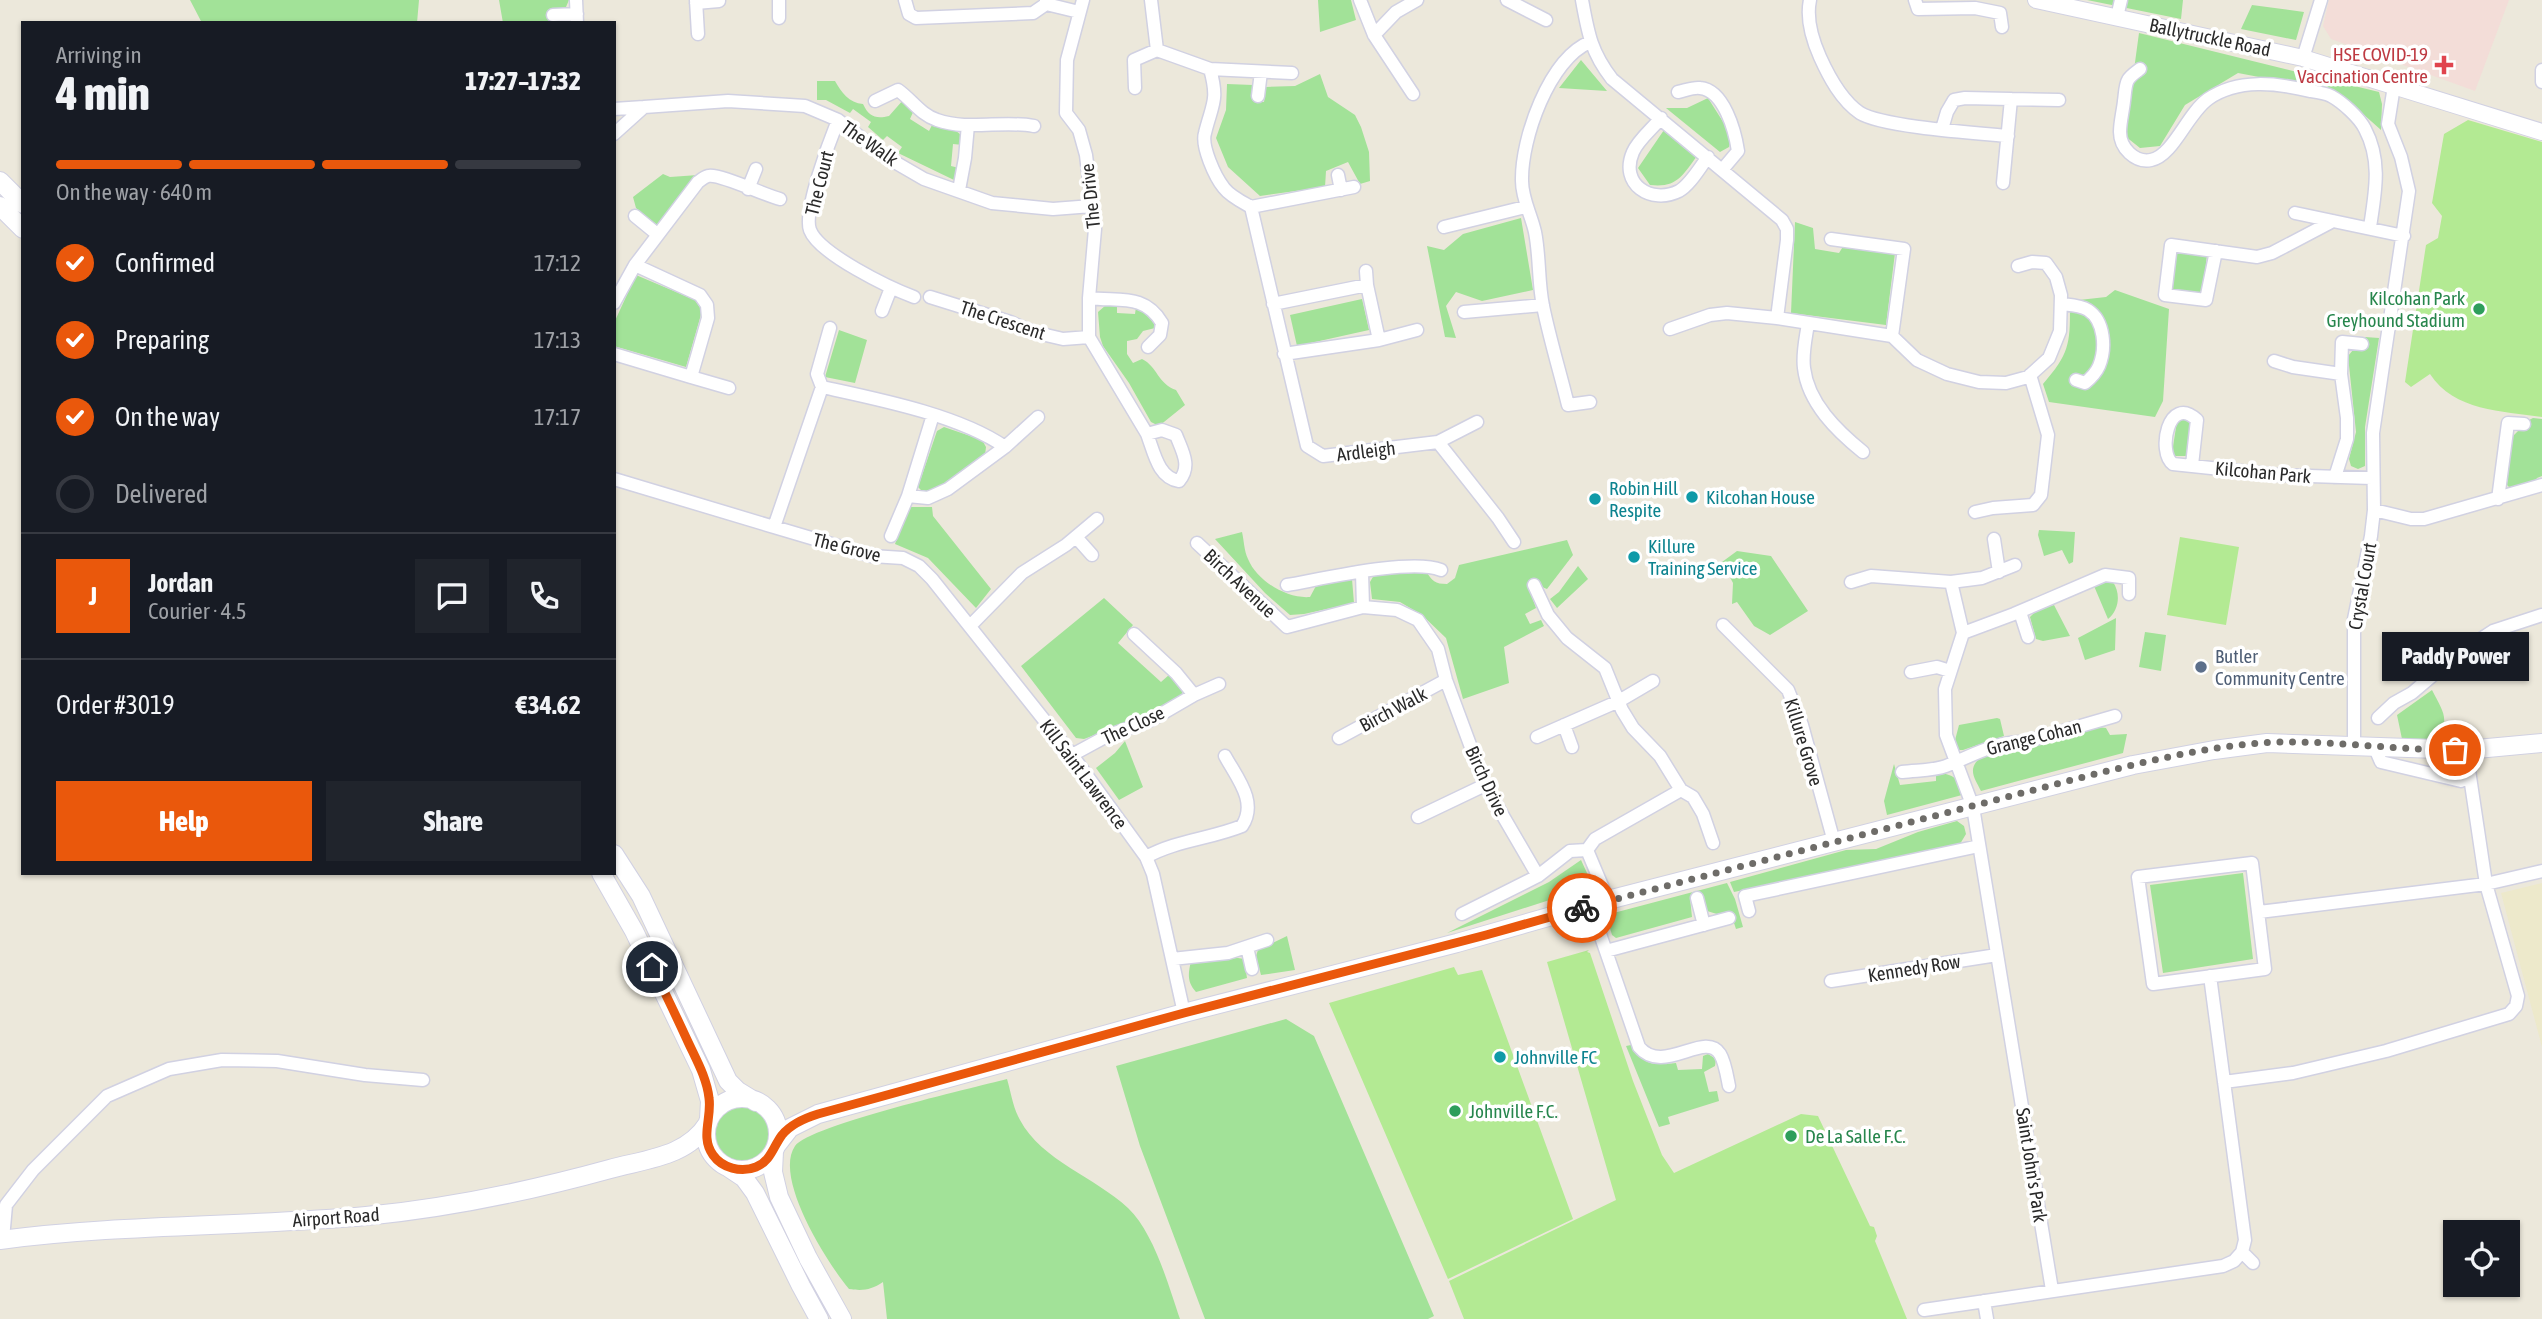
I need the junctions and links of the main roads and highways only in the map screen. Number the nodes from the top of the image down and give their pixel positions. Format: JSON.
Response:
{"nodes":[{"id":1,"x":0,"y":181,"type":"edge"},
{"id":2,"x":21,"y":202,"type":"edge"},
{"id":3,"x":0,"y":206,"type":"edge"},
{"id":4,"x":21,"y":227,"type":"edge"},
{"id":5,"x":2542,"y":743,"type":"edge"},
{"id":6,"x":616,"y":857,"type":"edge"},
{"id":7,"x":602,"y":875,"type":"edge"},
{"id":8,"x":759,"y":1103,"type":"junction"},
{"id":9,"x":818,"y":1114,"type":"junction"},
{"id":10,"x":708,"y":1121,"type":"junction"},
{"id":11,"x":775,"y":1149,"type":"junction"},
{"id":12,"x":665,"y":1154,"type":"junction"},
{"id":13,"x":724,"y":1166,"type":"junction"},
{"id":14,"x":2,"y":1240,"type":"edge"},
{"id":15,"x":819,"y":1319,"type":"edge"},
{"id":16,"x":842,"y":1319,"type":"edge"}],
"edges":[{"from":1,"to":2,"type":"main road"},
{"from":3,"to":4,"type":"main road"},
{"from":5,"to":9,"type":"main road"},
{"from":6,"to":8,"type":"main road"},
{"from":7,"to":10,"type":"main road"},
{"from":8,"to":9,"type":"main road"},
{"from":8,"to":10,"type":"main road"},
{"from":8,"to":11,"type":"main road"},
{"from":9,"to":11,"type":"main road"},
{"from":10,"to":12,"type":"main road","name":"Airport Road"},
{"from":10,"to":13,"type":"main road"},
{"from":11,"to":13,"type":"main road"},
{"from":11,"to":16,"type":"main road"},
{"from":12,"to":13,"type":"main road","name":"Airport Road"},
{"from":12,"to":14,"type":"main road","name":"Airport Road"},
{"from":13,"to":15,"type":"main road"}]}
